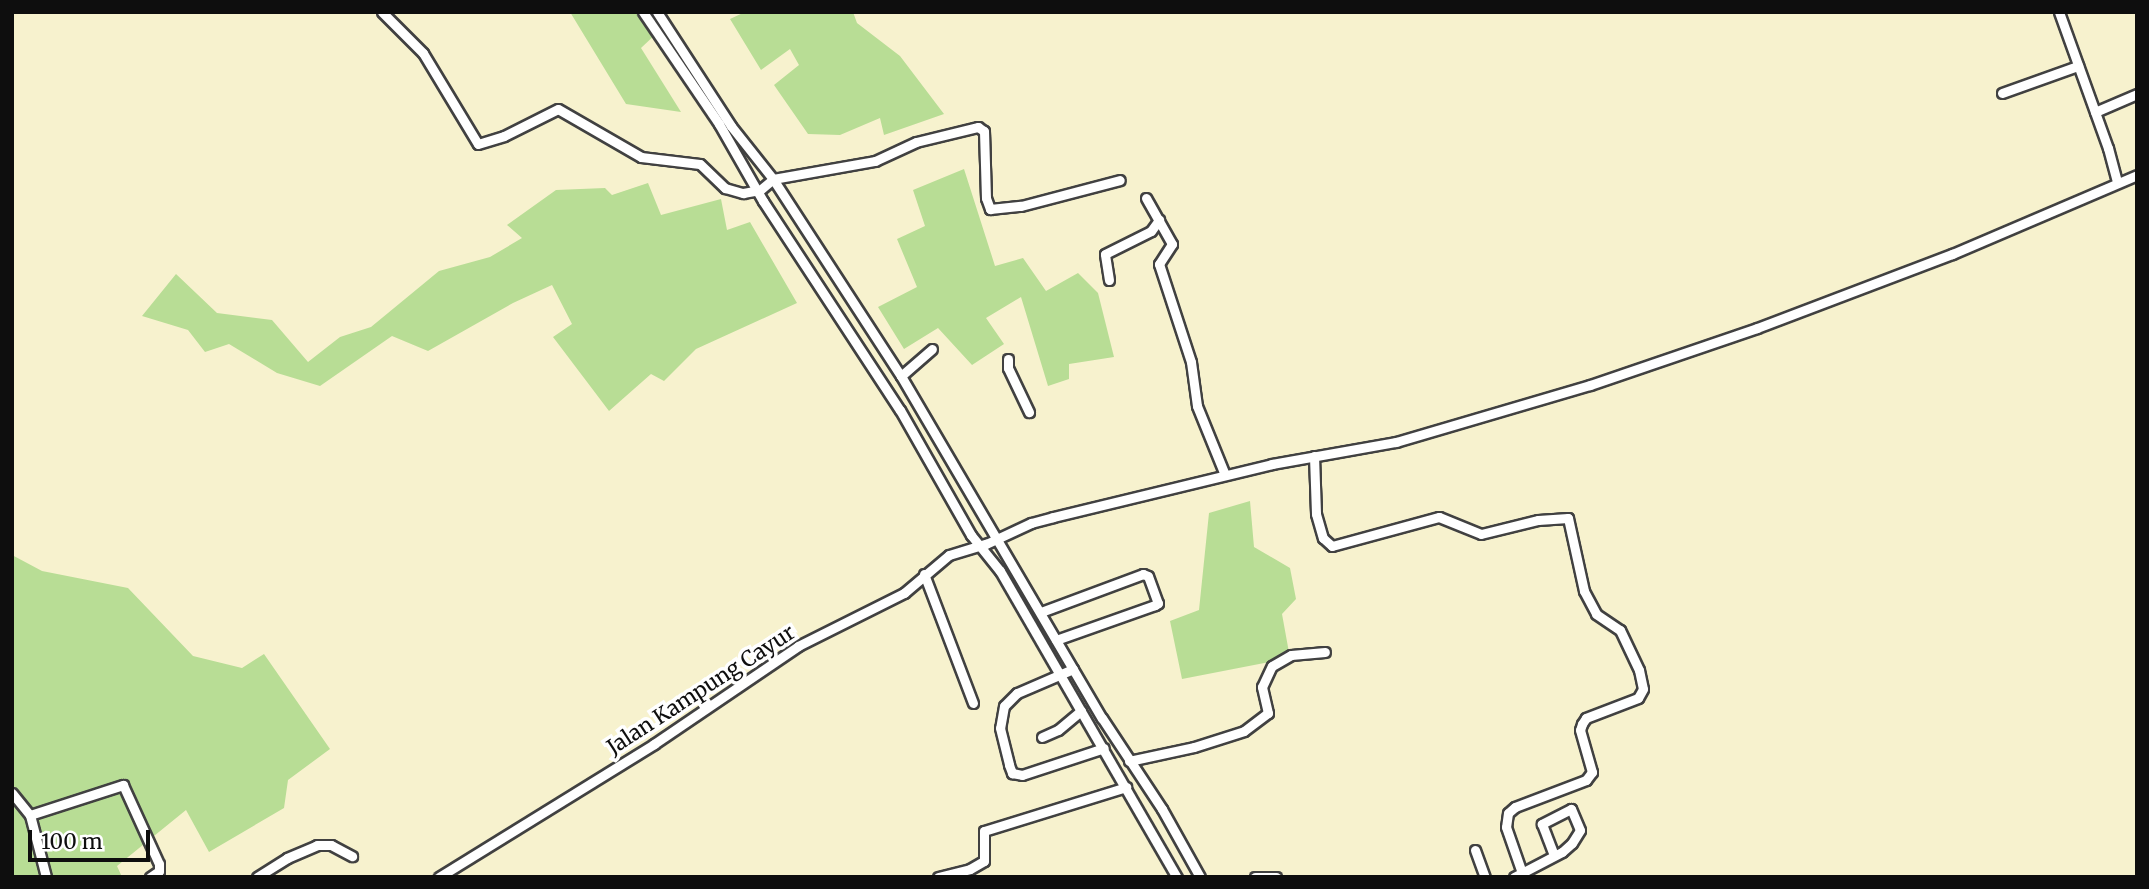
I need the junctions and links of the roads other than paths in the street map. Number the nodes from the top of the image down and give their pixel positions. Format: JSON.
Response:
{"nodes":[{"id":1,"x":382,"y":12,"type":"edge"},
{"id":2,"x":643,"y":12,"type":"edge"},
{"id":3,"x":2059,"y":12,"type":"edge"},
{"id":4,"x":658,"y":13,"type":"edge"},
{"id":5,"x":2078,"y":66,"type":"junction"},
{"id":6,"x":2002,"y":93,"type":"dead end"},
{"id":7,"x":2137,"y":94,"type":"edge"},
{"id":8,"x":2095,"y":112,"type":"junction"},
{"id":9,"x":2137,"y":174,"type":"edge"},
{"id":10,"x":1120,"y":180,"type":"dead end"},
{"id":11,"x":772,"y":181,"type":"junction"},
{"id":12,"x":2117,"y":182,"type":"junction"},
{"id":13,"x":759,"y":190,"type":"junction"},
{"id":14,"x":1146,"y":198,"type":"dead end"},
{"id":15,"x":1158,"y":220,"type":"junction"},
{"id":16,"x":1109,"y":280,"type":"dead end"},
{"id":17,"x":932,"y":349,"type":"dead end"},
{"id":18,"x":1009,"y":359,"type":"dead end"},
{"id":19,"x":901,"y":376,"type":"junction"},
{"id":20,"x":1029,"y":412,"type":"dead end"},
{"id":21,"x":1314,"y":456,"type":"junction"},
{"id":22,"x":1225,"y":475,"type":"junction"},
{"id":23,"x":990,"y":542,"type":"junction"},
{"id":24,"x":924,"y":574,"type":"junction"},
{"id":25,"x":1041,"y":612,"type":"junction"},
{"id":26,"x":1056,"y":640,"type":"junction"},
{"id":27,"x":1325,"y":652,"type":"dead end"},
{"id":28,"x":1073,"y":669,"type":"junction"},
{"id":29,"x":1061,"y":676,"type":"junction"},
{"id":30,"x":973,"y":703,"type":"dead end"},
{"id":31,"x":1081,"y":711,"type":"junction"},
{"id":32,"x":1042,"y":737,"type":"dead end"},
{"id":33,"x":1104,"y":748,"type":"junction"},
{"id":34,"x":1129,"y":761,"type":"junction"},
{"id":35,"x":1126,"y":787,"type":"junction"},
{"id":36,"x":12,"y":793,"type":"edge"},
{"id":37,"x":30,"y":815,"type":"junction"},
{"id":38,"x":1475,"y":850,"type":"dead end"},
{"id":39,"x":1554,"y":855,"type":"junction"},
{"id":40,"x":352,"y":856,"type":"dead end"},
{"id":41,"x":1518,"y":875,"type":"edge"},
{"id":42,"x":47,"y":877,"type":"edge"},
{"id":43,"x":150,"y":877,"type":"edge"},
{"id":44,"x":257,"y":877,"type":"edge"},
{"id":45,"x":439,"y":877,"type":"edge"},
{"id":46,"x":938,"y":877,"type":"edge"},
{"id":47,"x":1177,"y":877,"type":"edge"},
{"id":48,"x":1200,"y":877,"type":"edge"},
{"id":49,"x":1255,"y":877,"type":"edge"},
{"id":50,"x":1276,"y":877,"type":"edge"},
{"id":51,"x":1485,"y":877,"type":"edge"}],
"edges":[{"from":1,"to":13,"type":"street"},
{"from":2,"to":13,"type":"street"},
{"from":3,"to":5,"type":"street"},
{"from":4,"to":11,"type":"street"},
{"from":5,"to":6,"type":"street"},
{"from":5,"to":8,"type":"street"},
{"from":7,"to":8,"type":"street"},
{"from":8,"to":12,"type":"street"},
{"from":9,"to":12,"type":"street","name":"Jalan Kampung Cayur"},
{"from":10,"to":11,"type":"street"},
{"from":11,"to":13,"type":"street"},
{"from":11,"to":19,"type":"street"},
{"from":12,"to":21,"type":"street","name":"Jalan Kampung Cayur"},
{"from":13,"to":23,"type":"street"},
{"from":14,"to":15,"type":"street"},
{"from":15,"to":16,"type":"street"},
{"from":15,"to":22,"type":"street"},
{"from":17,"to":19,"type":"street"},
{"from":18,"to":20,"type":"street"},
{"from":19,"to":23,"type":"street"},
{"from":21,"to":22,"type":"street","name":"Jalan Kampung Cayur"},
{"from":21,"to":41,"type":"street"},
{"from":22,"to":23,"type":"street","name":"Jalan Kampung Cayur"},
{"from":23,"to":24,"type":"street","name":"Jalan Kampung Cayur"},
{"from":23,"to":25,"type":"street"},
{"from":23,"to":29,"type":"street"},
{"from":24,"to":30,"type":"street"},
{"from":24,"to":45,"type":"street","name":"Jalan Kampung Cayur"},
{"from":25,"to":26,"type":"street"},
{"from":25,"to":26,"type":"street"},
{"from":26,"to":28,"type":"street"},
{"from":27,"to":34,"type":"street"},
{"from":28,"to":29,"type":"street"},
{"from":28,"to":34,"type":"street"},
{"from":29,"to":31,"type":"street"},
{"from":29,"to":33,"type":"street"},
{"from":31,"to":32,"type":"street"},
{"from":31,"to":33,"type":"street"},
{"from":33,"to":35,"type":"street"},
{"from":34,"to":48,"type":"street"},
{"from":35,"to":46,"type":"street"},
{"from":35,"to":47,"type":"street"},
{"from":36,"to":37,"type":"street"},
{"from":37,"to":42,"type":"street"},
{"from":37,"to":43,"type":"street"},
{"from":38,"to":51,"type":"street"},
{"from":39,"to":39,"type":"street"},
{"from":39,"to":41,"type":"street"},
{"from":40,"to":44,"type":"street"},
{"from":49,"to":50,"type":"street"}]}
